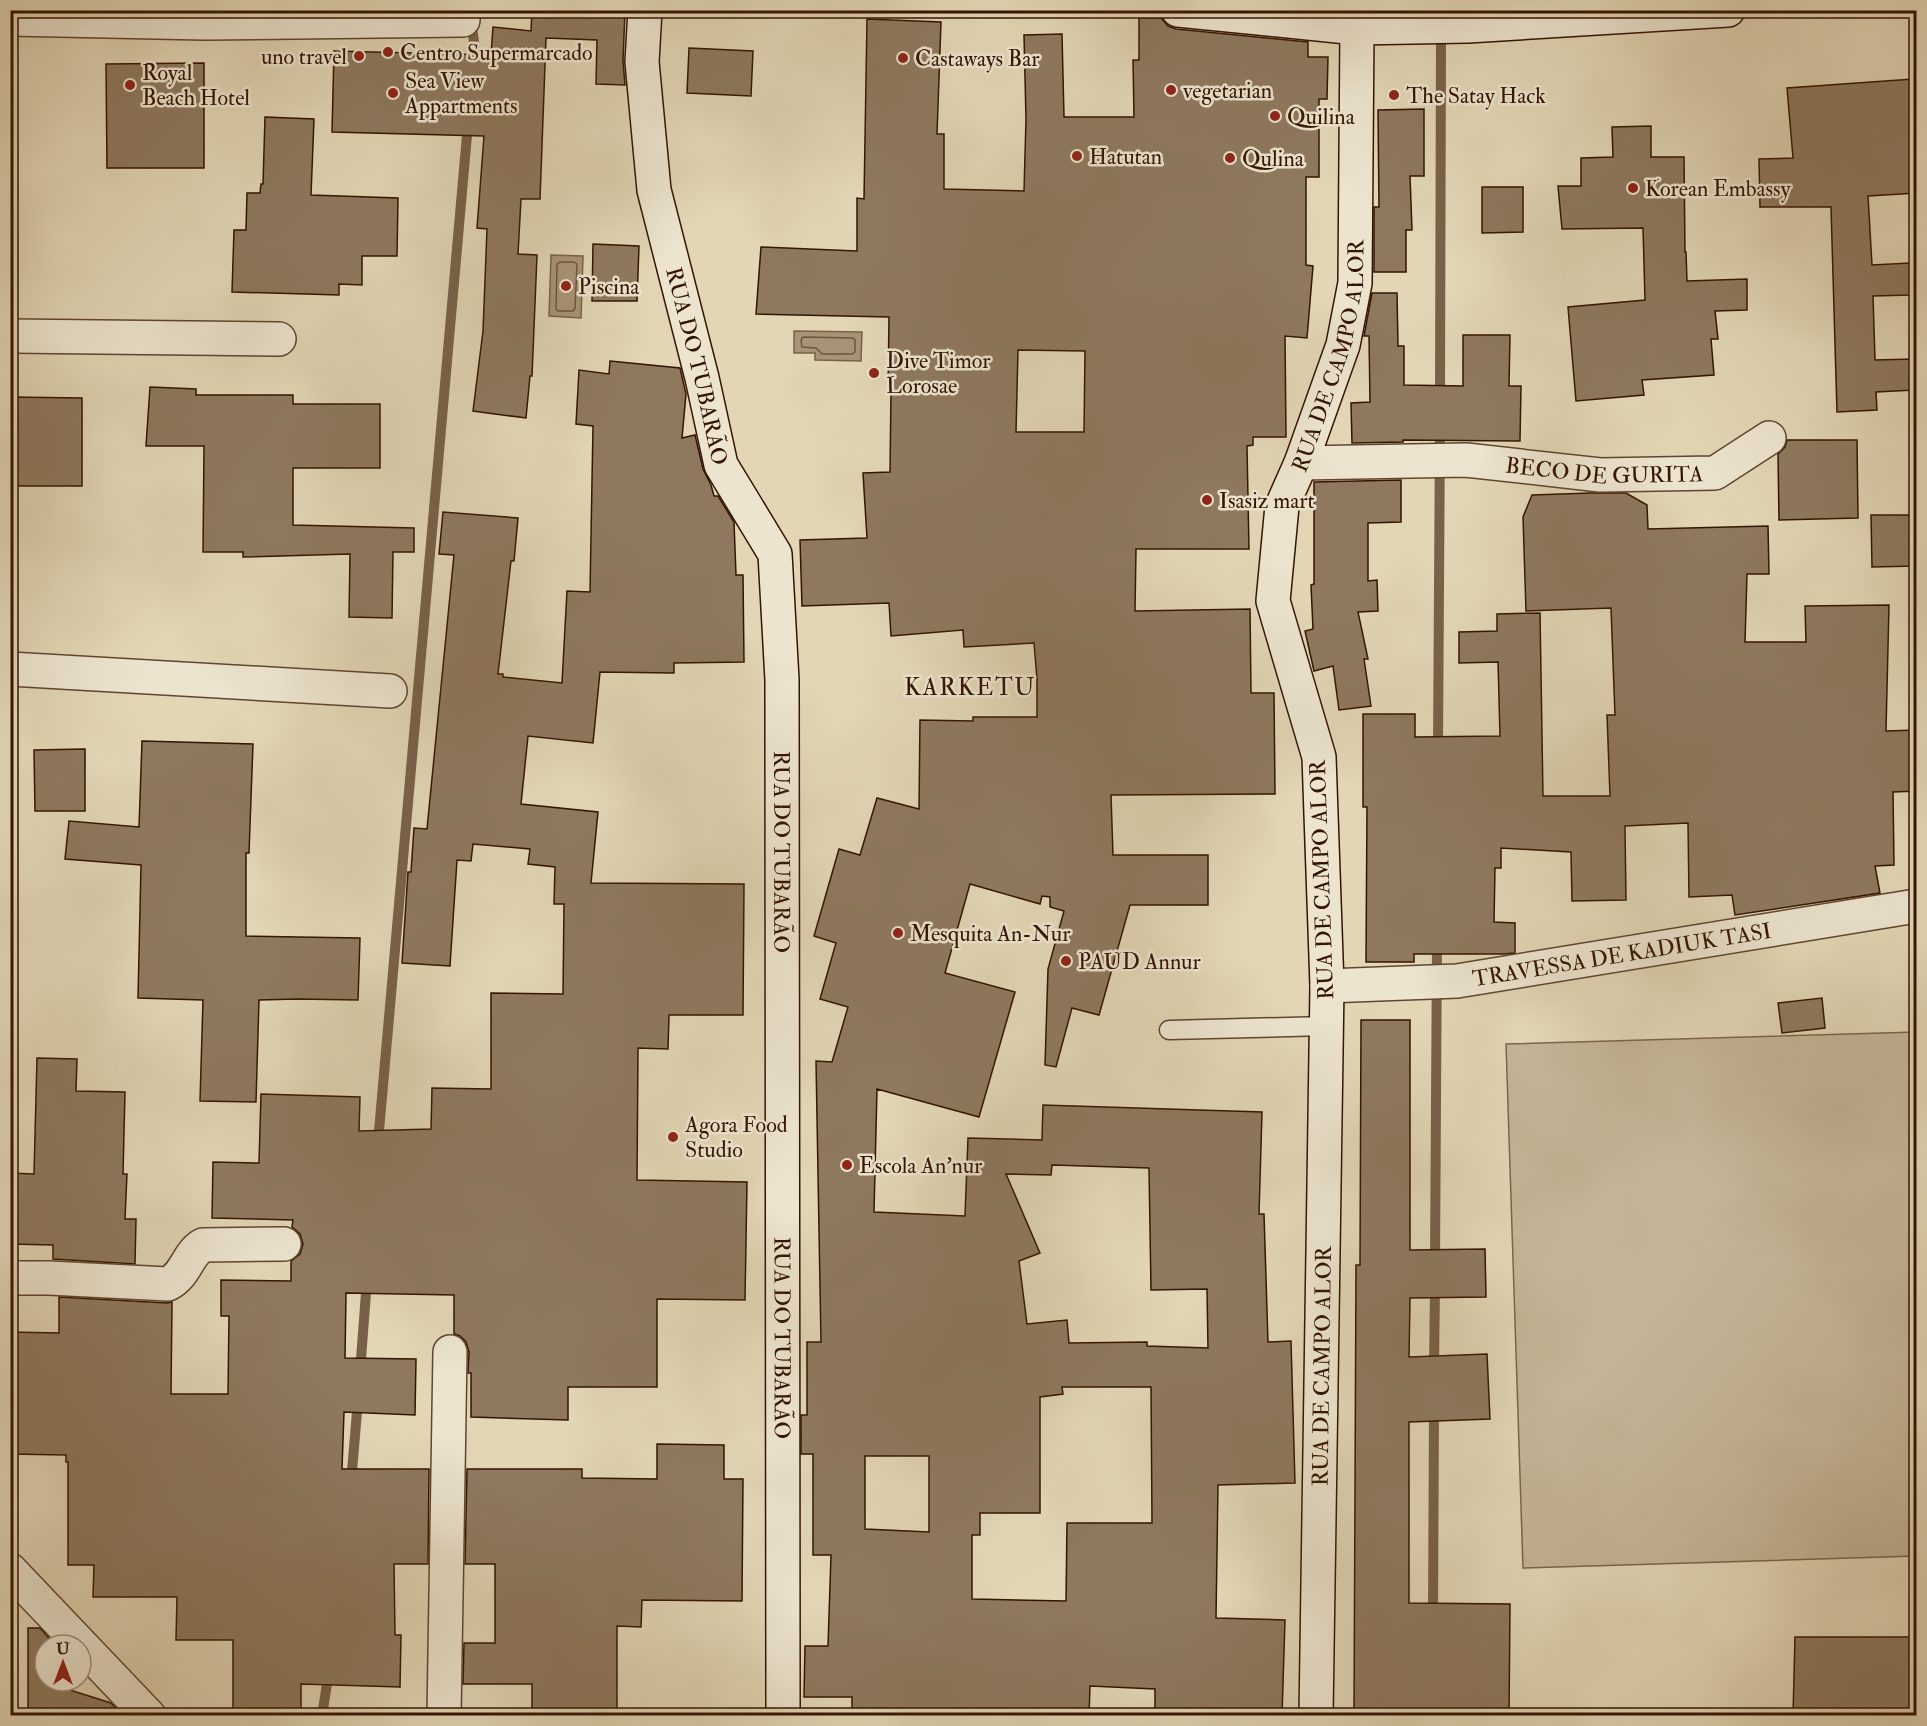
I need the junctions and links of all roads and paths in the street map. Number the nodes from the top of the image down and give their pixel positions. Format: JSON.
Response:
{"nodes":[{"id":1,"x":645,"y":10,"type":"edge"},
{"id":2,"x":1178,"y":10,"type":"edge"},
{"id":3,"x":1728,"y":10,"type":"edge"},
{"id":4,"x":205,"y":17,"type":"edge"},
{"id":5,"x":10,"y":19,"type":"edge"},
{"id":6,"x":463,"y":20,"type":"dead end"},
{"id":7,"x":1357,"y":28,"type":"junction"},
{"id":8,"x":10,"y":336,"type":"edge"},
{"id":9,"x":279,"y":339,"type":"dead end"},
{"id":10,"x":1768,"y":438,"type":"dead end"},
{"id":11,"x":1301,"y":463,"type":"junction"},
{"id":12,"x":10,"y":669,"type":"edge"},
{"id":13,"x":390,"y":691,"type":"dead end"},
{"id":14,"x":1917,"y":906,"type":"edge"},
{"id":15,"x":1326,"y":986,"type":"junction"},
{"id":16,"x":1326,"y":1026,"type":"junction"},
{"id":17,"x":1170,"y":1030,"type":"dead end"},
{"id":18,"x":284,"y":1244,"type":"dead end"},
{"id":19,"x":10,"y":1278,"type":"edge"},
{"id":20,"x":450,"y":1352,"type":"dead end"},
{"id":21,"x":10,"y":1570,"type":"edge"},
{"id":22,"x":149,"y":1716,"type":"edge"},
{"id":23,"x":444,"y":1716,"type":"edge"},
{"id":24,"x":783,"y":1716,"type":"edge"},
{"id":25,"x":1316,"y":1716,"type":"edge"}],
"edges":[{"from":1,"to":24,"type":"street","name":"RUA DO TUBARÃO"},
{"from":2,"to":7,"type":"street"},
{"from":3,"to":7,"type":"street"},
{"from":4,"to":5,"type":"street"},
{"from":4,"to":6,"type":"street"},
{"from":7,"to":11,"type":"street","name":"RUA DE CAMPO ALOR"},
{"from":8,"to":9,"type":"street"},
{"from":10,"to":11,"type":"street","name":"BECO DE GURITA"},
{"from":11,"to":15,"type":"street","name":"RUA DE CAMPO ALOR"},
{"from":12,"to":13,"type":"street"},
{"from":14,"to":15,"type":"street","name":"TRAVESSA DE KADIUK TASI"},
{"from":15,"to":16,"type":"street","name":"RUA DE CAMPO ALOR"},
{"from":16,"to":17,"type":"lane"},
{"from":16,"to":25,"type":"street","name":"RUA DE CAMPO ALOR"},
{"from":18,"to":19,"type":"street"},
{"from":20,"to":23,"type":"street"},
{"from":21,"to":22,"type":"street"}]}
